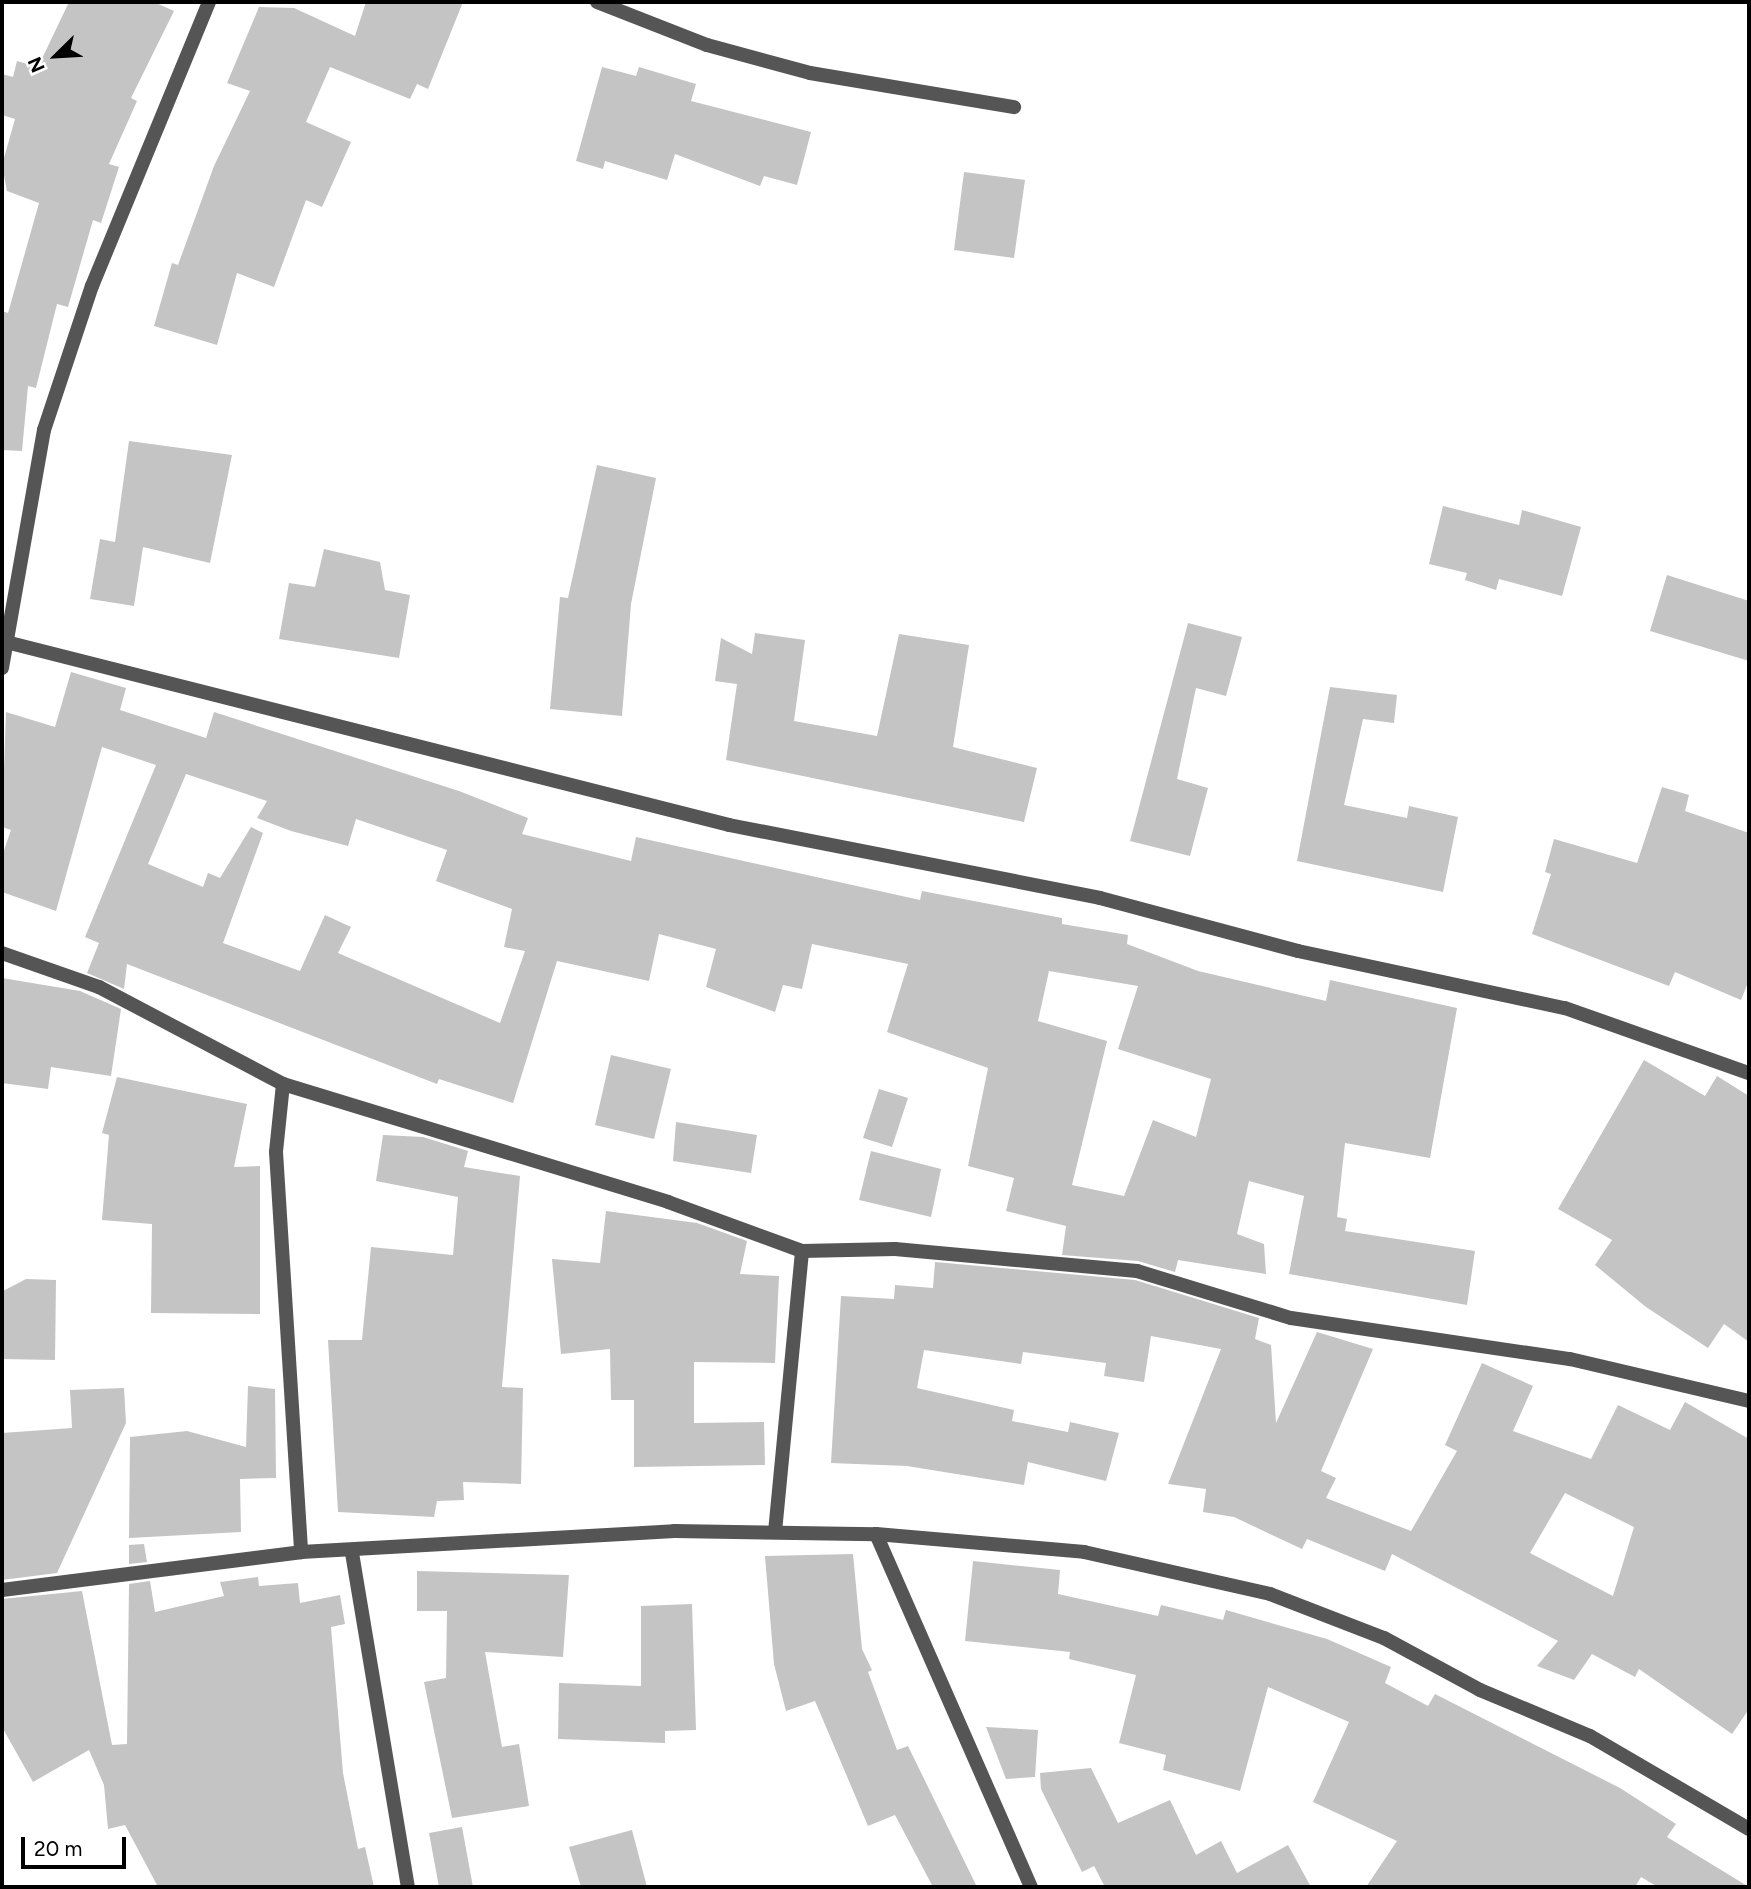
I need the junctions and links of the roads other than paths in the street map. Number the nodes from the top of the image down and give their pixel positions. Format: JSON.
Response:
{"nodes":[{"id":1,"x":209,"y":2,"type":"edge"},
{"id":2,"x":597,"y":2,"type":"edge"},
{"id":3,"x":1014,"y":107,"type":"dead end"},
{"id":4,"x":10,"y":643,"type":"junction"},
{"id":5,"x":2,"y":668,"type":"edge"},
{"id":6,"x":2,"y":953,"type":"edge"},
{"id":7,"x":1749,"y":1073,"type":"edge"},
{"id":8,"x":283,"y":1084,"type":"junction"},
{"id":9,"x":802,"y":1251,"type":"junction"},
{"id":10,"x":1749,"y":1402,"type":"edge"},
{"id":11,"x":775,"y":1532,"type":"junction"},
{"id":12,"x":876,"y":1534,"type":"junction"},
{"id":13,"x":301,"y":1552,"type":"junction"},
{"id":14,"x":352,"y":1553,"type":"junction"},
{"id":15,"x":2,"y":1590,"type":"edge"},
{"id":16,"x":1749,"y":1829,"type":"edge"},
{"id":17,"x":408,"y":1887,"type":"edge"},
{"id":18,"x":1031,"y":1887,"type":"edge"}],
"edges":[{"from":1,"to":4,"type":"street"},
{"from":2,"to":3,"type":"street"},
{"from":4,"to":5,"type":"street"},
{"from":4,"to":7,"type":"street"},
{"from":6,"to":8,"type":"street"},
{"from":8,"to":9,"type":"street"},
{"from":8,"to":13,"type":"street"},
{"from":9,"to":10,"type":"street"},
{"from":9,"to":11,"type":"street"},
{"from":11,"to":12,"type":"street"},
{"from":11,"to":14,"type":"street"},
{"from":12,"to":16,"type":"street"},
{"from":12,"to":18,"type":"street"},
{"from":13,"to":14,"type":"street"},
{"from":13,"to":15,"type":"street"},
{"from":14,"to":17,"type":"street"}]}
